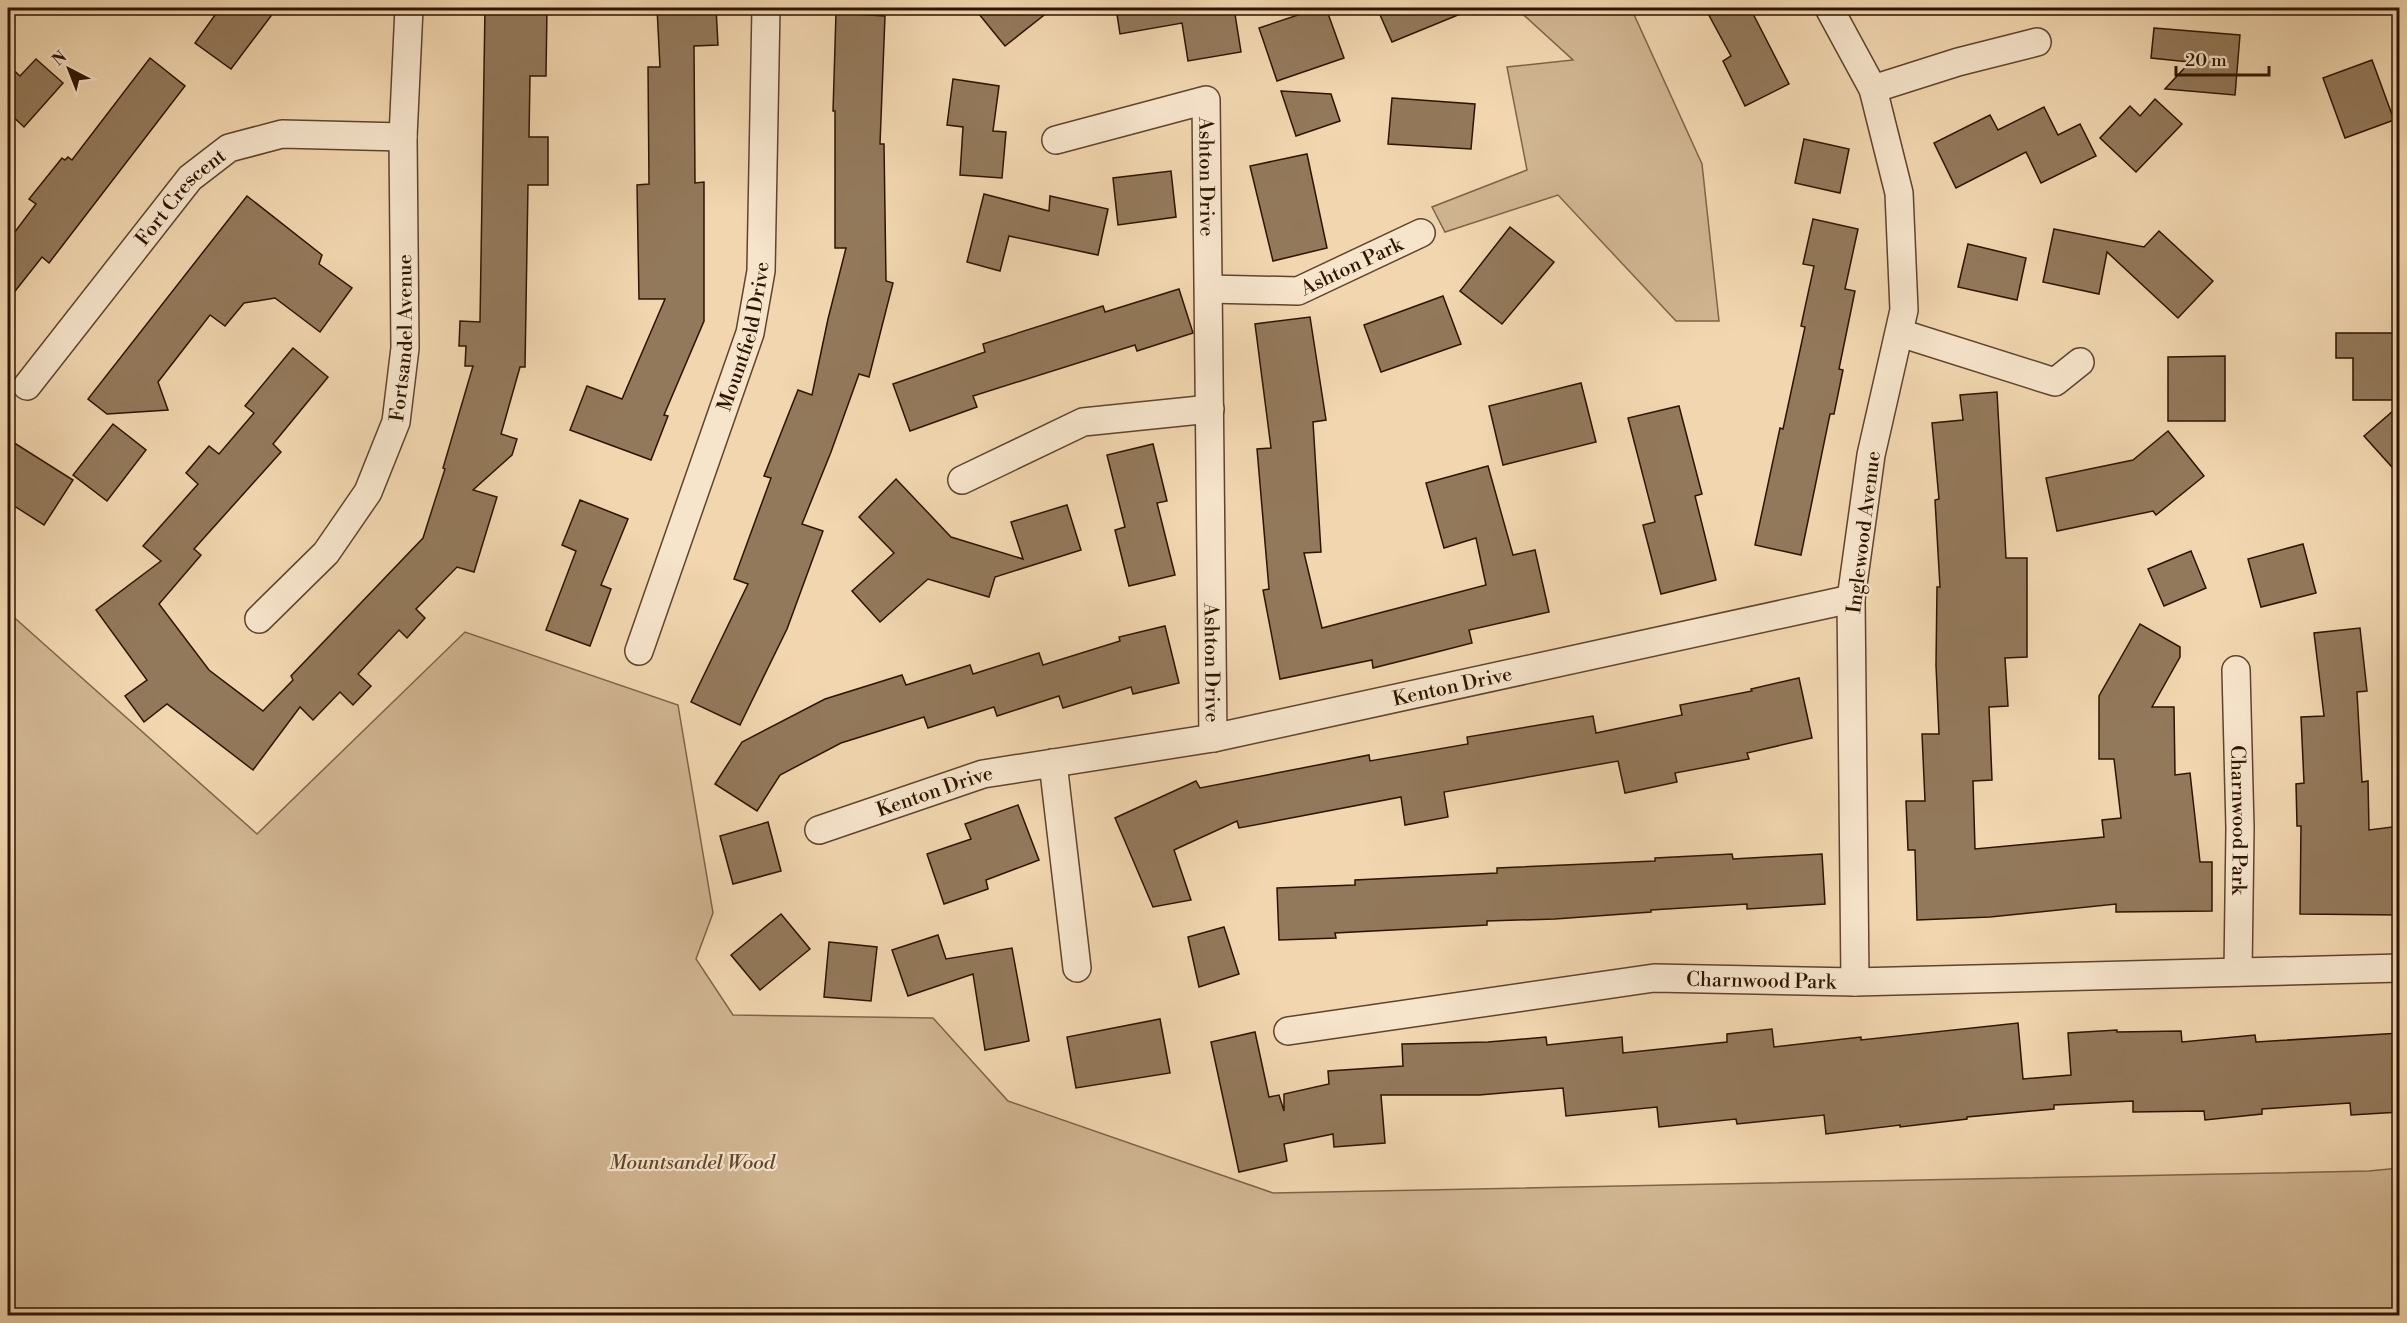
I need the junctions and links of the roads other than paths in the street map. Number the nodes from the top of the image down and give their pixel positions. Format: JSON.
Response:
{"nodes":[{"id":1,"x":409,"y":8,"type":"edge"},
{"id":2,"x":766,"y":8,"type":"edge"},
{"id":3,"x":1830,"y":8,"type":"edge"},
{"id":4,"x":2037,"y":42,"type":"dead end"},
{"id":5,"x":1873,"y":89,"type":"junction"},
{"id":6,"x":403,"y":137,"type":"junction"},
{"id":7,"x":1056,"y":140,"type":"dead end"},
{"id":8,"x":1420,"y":233,"type":"dead end"},
{"id":9,"x":1209,"y":289,"type":"junction"},
{"id":10,"x":1900,"y":333,"type":"junction"},
{"id":11,"x":2079,"y":362,"type":"dead end"},
{"id":12,"x":27,"y":386,"type":"dead end"},
{"id":13,"x":1210,"y":409,"type":"junction"},
{"id":14,"x":962,"y":480,"type":"dead end"},
{"id":15,"x":1851,"y":599,"type":"junction"},
{"id":16,"x":259,"y":619,"type":"dead end"},
{"id":17,"x":639,"y":651,"type":"dead end"},
{"id":18,"x":2236,"y":670,"type":"dead end"},
{"id":19,"x":1213,"y":738,"type":"junction"},
{"id":20,"x":1053,"y":763,"type":"junction"},
{"id":21,"x":819,"y":830,"type":"dead end"},
{"id":22,"x":2400,"y":968,"type":"edge"},
{"id":23,"x":1077,"y":969,"type":"dead end"},
{"id":24,"x":2238,"y":972,"type":"junction"},
{"id":25,"x":1855,"y":982,"type":"junction"},
{"id":26,"x":1288,"y":1031,"type":"dead end"}],
"edges":[{"from":1,"to":6,"type":"street","name":"Fortsandel Avenue"},
{"from":2,"to":17,"type":"street","name":"Mountfield Drive"},
{"from":3,"to":5,"type":"street","name":"Inglewood Avenue"},
{"from":4,"to":5,"type":"street"},
{"from":5,"to":10,"type":"street","name":"Inglewood Avenue"},
{"from":6,"to":12,"type":"street","name":"Fort Crescent"},
{"from":6,"to":16,"type":"street","name":"Fortsandel Avenue"},
{"from":7,"to":9,"type":"street","name":"Ashton Drive"},
{"from":8,"to":9,"type":"street","name":"Ashton Park"},
{"from":9,"to":13,"type":"street","name":"Ashton Drive"},
{"from":10,"to":11,"type":"street"},
{"from":10,"to":15,"type":"street","name":"Inglewood Avenue"},
{"from":13,"to":14,"type":"street"},
{"from":13,"to":19,"type":"street","name":"Ashton Drive"},
{"from":15,"to":19,"type":"street","name":"Kenton Drive"},
{"from":15,"to":25,"type":"street","name":"Inglewood Avenue"},
{"from":18,"to":24,"type":"street","name":"Charnwood Park"},
{"from":19,"to":20,"type":"street","name":"Kenton Drive"},
{"from":20,"to":21,"type":"street","name":"Kenton Drive"},
{"from":20,"to":23,"type":"street"},
{"from":22,"to":24,"type":"street","name":"Charnwood Park"},
{"from":24,"to":25,"type":"street","name":"Charnwood Park"},
{"from":25,"to":26,"type":"street","name":"Charnwood Park"}]}
